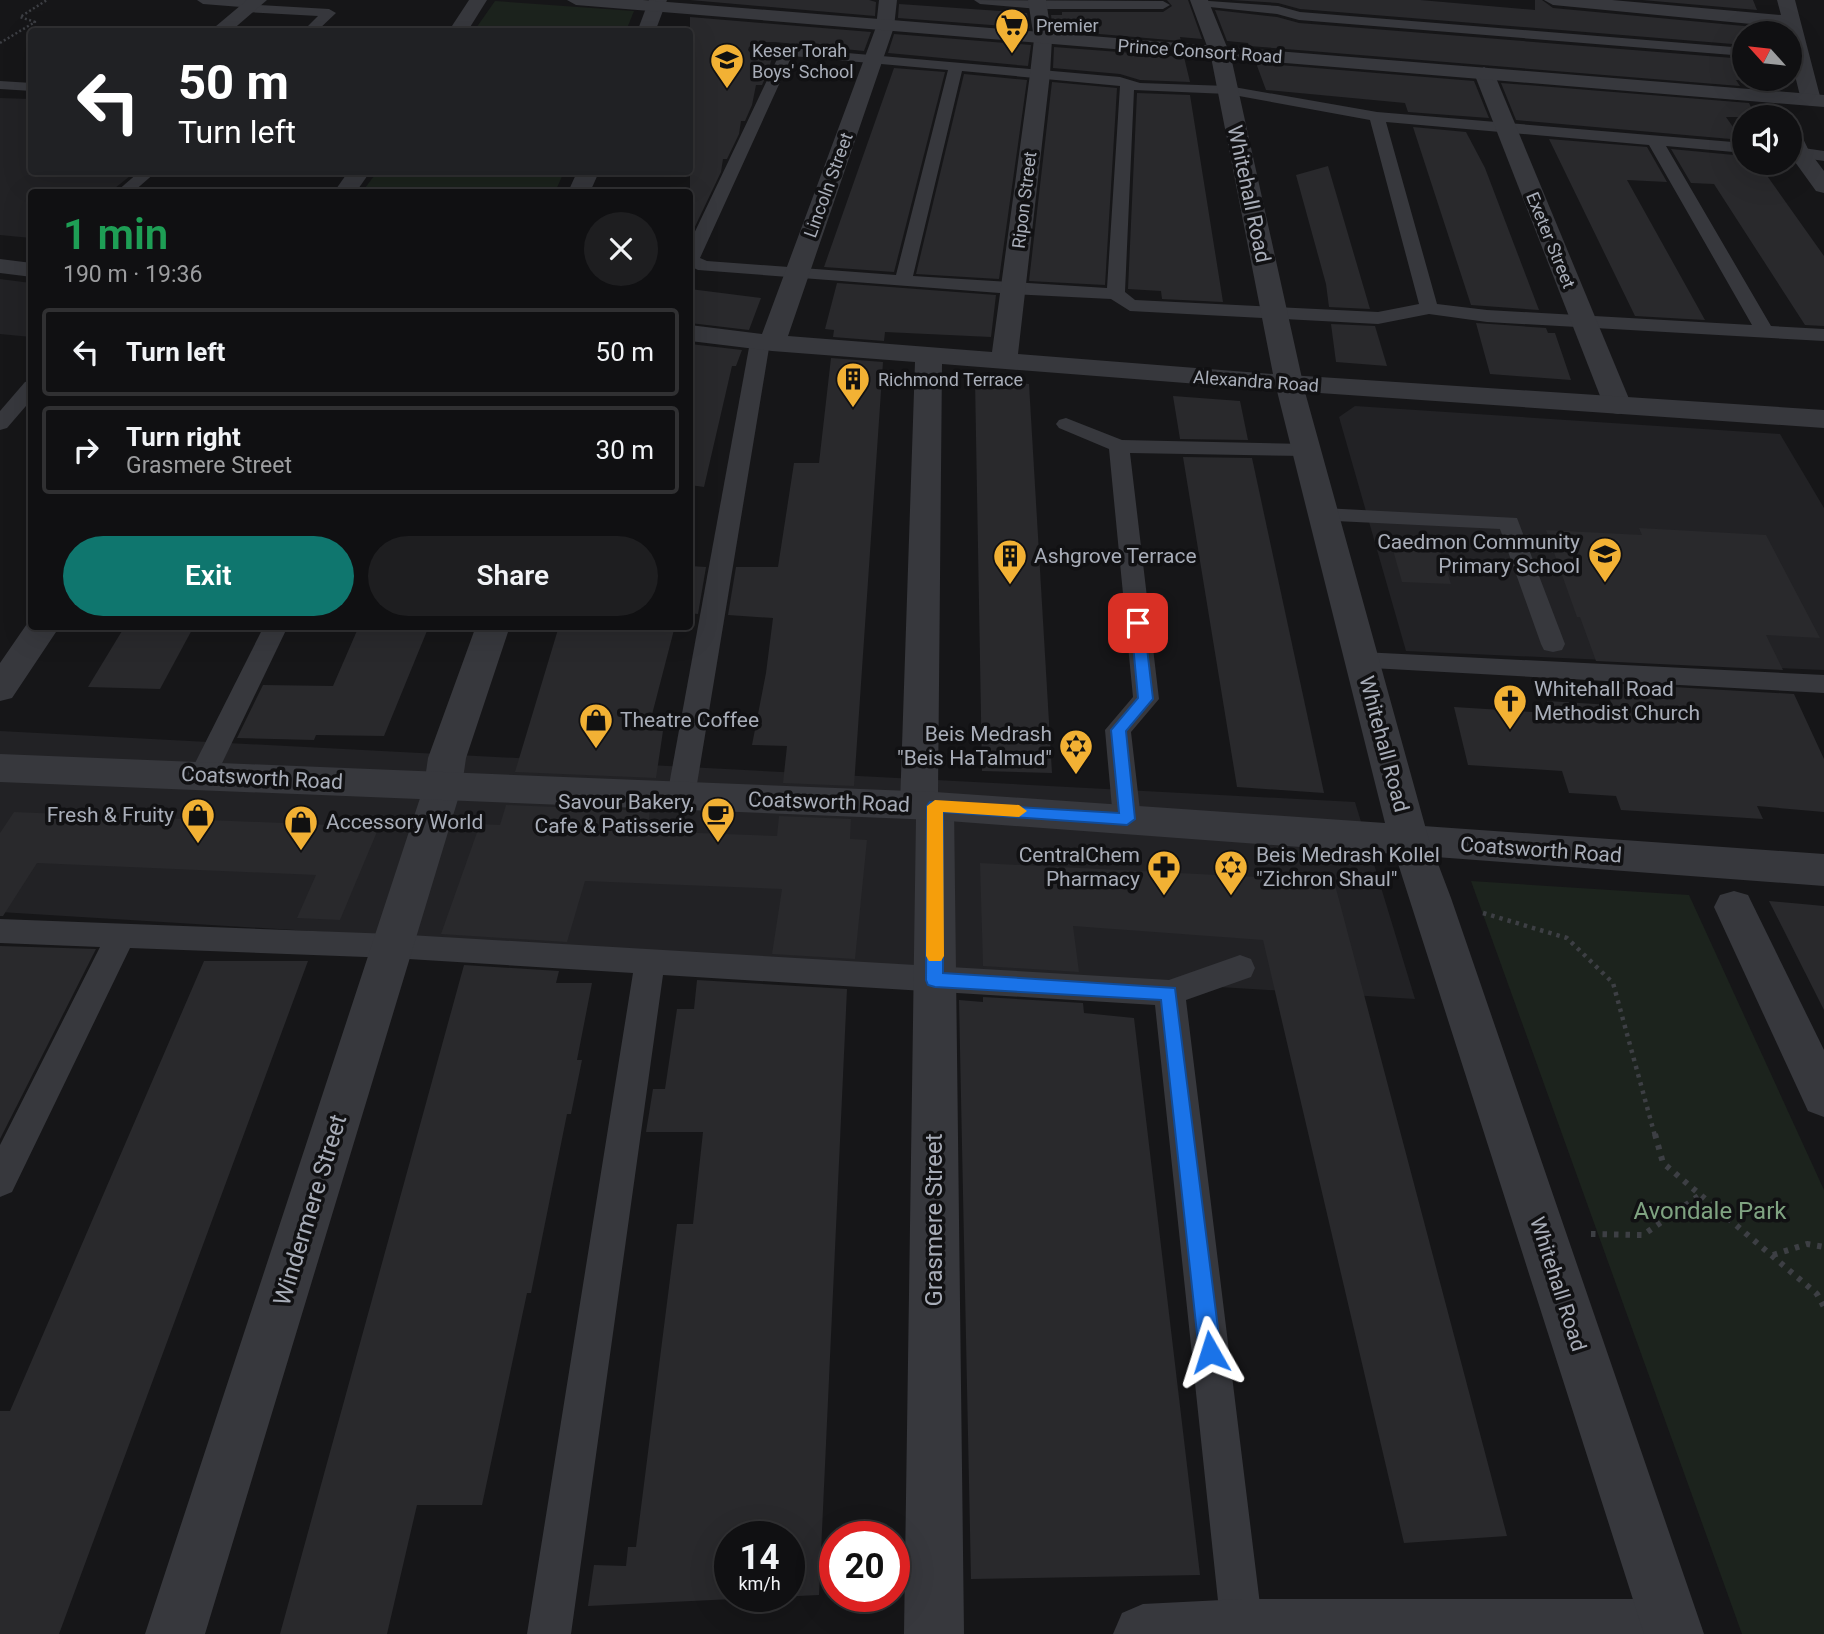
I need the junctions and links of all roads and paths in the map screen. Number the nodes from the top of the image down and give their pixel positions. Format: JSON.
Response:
{"nodes":[{"id":1,"x":47,"y":0,"type":"edge"},
{"id":2,"x":203,"y":0,"type":"edge"},
{"id":3,"x":478,"y":0,"type":"edge"},
{"id":4,"x":576,"y":0,"type":"edge"},
{"id":5,"x":888,"y":0,"type":"edge"},
{"id":6,"x":980,"y":0,"type":"edge"},
{"id":7,"x":1553,"y":0,"type":"edge"},
{"id":8,"x":1786,"y":0,"type":"edge"},
{"id":9,"x":1200,"y":1,"type":"edge"},
{"id":10,"x":657,"y":3,"type":"edge"},
{"id":11,"x":1037,"y":3,"type":"edge"},
{"id":12,"x":1110,"y":3,"type":"edge"},
{"id":13,"x":253,"y":4,"type":"edge"},
{"id":14,"x":1163,"y":5,"type":"dead end"},
{"id":15,"x":1792,"y":21,"type":"edge"},
{"id":16,"x":885,"y":27,"type":"junction"},
{"id":17,"x":223,"y":28,"type":"edge"},
{"id":18,"x":312,"y":28,"type":"edge"},
{"id":19,"x":460,"y":28,"type":"edge"},
{"id":20,"x":648,"y":28,"type":"edge"},
{"id":21,"x":1732,"y":31,"type":"edge"},
{"id":22,"x":1043,"y":39,"type":"junction"},
{"id":23,"x":0,"y":43,"type":"edge"},
{"id":24,"x":757,"y":49,"type":"dead end"},
{"id":25,"x":1732,"y":51,"type":"edge"},
{"id":26,"x":787,"y":52,"type":"junction"},
{"id":27,"x":1220,"y":52,"type":"junction"},
{"id":28,"x":1802,"y":55,"type":"edge"},
{"id":29,"x":873,"y":59,"type":"junction"},
{"id":30,"x":956,"y":66,"type":"junction"},
{"id":31,"x":1040,"y":74,"type":"junction"},
{"id":32,"x":1483,"y":74,"type":"junction"},
{"id":33,"x":1127,"y":83,"type":"junction"},
{"id":34,"x":0,"y":85,"type":"edge"},
{"id":35,"x":28,"y":87,"type":"edge"},
{"id":36,"x":1228,"y":90,"type":"junction"},
{"id":37,"x":1778,"y":97,"type":"junction"},
{"id":38,"x":1817,"y":101,"type":"edge"},
{"id":39,"x":1781,"y":105,"type":"edge"},
{"id":40,"x":1377,"y":117,"type":"junction"},
{"id":41,"x":1505,"y":126,"type":"junction"},
{"id":42,"x":1655,"y":141,"type":"junction"},
{"id":43,"x":1732,"y":147,"type":"edge"},
{"id":44,"x":1802,"y":153,"type":"edge"},
{"id":45,"x":1824,"y":156,"type":"edge"},
{"id":46,"x":1802,"y":160,"type":"edge"},
{"id":47,"x":144,"y":175,"type":"edge"},
{"id":48,"x":1824,"y":186,"type":"edge"},
{"id":49,"x":128,"y":189,"type":"edge"},
{"id":50,"x":693,"y":254,"type":"edge"},
{"id":51,"x":693,"y":261,"type":"edge"},
{"id":52,"x":0,"y":266,"type":"edge"},
{"id":53,"x":28,"y":270,"type":"edge"},
{"id":54,"x":797,"y":273,"type":"junction"},
{"id":55,"x":903,"y":281,"type":"junction"},
{"id":56,"x":1013,"y":289,"type":"junction"},
{"id":57,"x":1116,"y":294,"type":"junction"},
{"id":58,"x":1429,"y":308,"type":"junction"},
{"id":59,"x":1275,"y":315,"type":"junction"},
{"id":60,"x":1583,"y":319,"type":"junction"},
{"id":61,"x":1765,"y":332,"type":"junction"},
{"id":62,"x":693,"y":333,"type":"edge"},
{"id":63,"x":1824,"y":335,"type":"edge"},
{"id":64,"x":766,"y":342,"type":"junction"},
{"id":65,"x":929,"y":355,"type":"junction"},
{"id":66,"x":1004,"y":361,"type":"junction"},
{"id":67,"x":1289,"y":383,"type":"junction"},
{"id":68,"x":28,"y":391,"type":"edge"},
{"id":69,"x":1618,"y":406,"type":"junction"},
{"id":70,"x":1824,"y":419,"type":"edge"},
{"id":71,"x":0,"y":424,"type":"edge"},
{"id":72,"x":1066,"y":424,"type":"dead end"},
{"id":73,"x":1119,"y":446,"type":"junction"},
{"id":74,"x":1306,"y":450,"type":"junction"},
{"id":75,"x":1323,"y":515,"type":"junction"},
{"id":76,"x":40,"y":630,"type":"edge"},
{"id":77,"x":274,"y":630,"type":"edge"},
{"id":78,"x":492,"y":630,"type":"edge"},
{"id":79,"x":1553,"y":644,"type":"dead end"},
{"id":80,"x":1362,"y":661,"type":"junction"},
{"id":81,"x":1824,"y":684,"type":"edge"},
{"id":82,"x":0,"y":689,"type":"edge"},
{"id":83,"x":0,"y":768,"type":"edge"},
{"id":84,"x":203,"y":775,"type":"junction"},
{"id":85,"x":443,"y":786,"type":"junction"},
{"id":86,"x":681,"y":796,"type":"junction"},
{"id":87,"x":927,"y":805,"type":"junction"},
{"id":88,"x":1127,"y":819,"type":"junction"},
{"id":89,"x":1409,"y":840,"type":"junction"},
{"id":90,"x":1824,"y":870,"type":"edge"},
{"id":91,"x":1430,"y":898,"type":"junction"},
{"id":92,"x":1734,"y":907,"type":"dead end"},
{"id":93,"x":0,"y":931,"type":"edge"},
{"id":94,"x":121,"y":936,"type":"junction"},
{"id":95,"x":392,"y":946,"type":"junction"},
{"id":96,"x":650,"y":962,"type":"junction"},
{"id":97,"x":1240,"y":968,"type":"dead end"},
{"id":98,"x":935,"y":980,"type":"junction"},
{"id":99,"x":1169,"y":993,"type":"junction"},
{"id":100,"x":1824,"y":1097,"type":"edge"},
{"id":101,"x":0,"y":1181,"type":"edge"},
{"id":102,"x":1700,"y":1195,"type":"junction"},
{"id":103,"x":1541,"y":1233,"type":"junction"},
{"id":104,"x":1824,"y":1247,"type":"edge"},
{"id":105,"x":1772,"y":1255,"type":"junction"},
{"id":106,"x":1824,"y":1307,"type":"edge"},
{"id":107,"x":1222,"y":1631,"type":"edge"},
{"id":108,"x":1673,"y":1632,"type":"edge"},
{"id":109,"x":175,"y":1634,"type":"edge"},
{"id":110,"x":550,"y":1634,"type":"edge"},
{"id":111,"x":934,"y":1634,"type":"edge"},
{"id":112,"x":1143,"y":1634,"type":"edge"}],
"edges":[{"from":1,"to":23,"type":"path"},
{"from":2,"to":13,"type":"lane"},
{"from":3,"to":19,"type":"street"},
{"from":4,"to":10,"type":"street","name":"Prince Consort Road"},
{"from":5,"to":16,"type":"street","name":"Lincoln Street"},
{"from":6,"to":11,"type":"lane"},
{"from":7,"to":21,"type":"street"},
{"from":8,"to":15,"type":"street"},
{"from":9,"to":25,"type":"lane"},
{"from":9,"to":27,"type":"street","name":"Whitehall Road"},
{"from":10,"to":16,"type":"street","name":"Prince Consort Road"},
{"from":10,"to":20,"type":"street"},
{"from":11,"to":12,"type":"lane"},
{"from":11,"to":22,"type":"street","name":"Ripon Street"},
{"from":12,"to":14,"type":"lane"},
{"from":13,"to":17,"type":"street"},
{"from":13,"to":18,"type":"lane"},
{"from":16,"to":22,"type":"street","name":"Prince Consort Road"},
{"from":16,"to":29,"type":"street","name":"Lincoln Street"},
{"from":22,"to":27,"type":"street","name":"Prince Consort Road"},
{"from":22,"to":31,"type":"street","name":"Ripon Street"},
{"from":24,"to":26,"type":"lane"},
{"from":26,"to":29,"type":"lane"},
{"from":26,"to":50,"type":"lane"},
{"from":27,"to":32,"type":"street","name":"Prince Consort Road"},
{"from":27,"to":36,"type":"street","name":"Whitehall Road"},
{"from":28,"to":38,"type":"street"},
{"from":29,"to":30,"type":"lane"},
{"from":29,"to":54,"type":"street","name":"Lincoln Street"},
{"from":30,"to":31,"type":"lane"},
{"from":30,"to":55,"type":"lane"},
{"from":31,"to":33,"type":"lane"},
{"from":31,"to":56,"type":"street","name":"Ripon Street"},
{"from":32,"to":37,"type":"street","name":"Prince Consort Road"},
{"from":32,"to":41,"type":"street","name":"Exeter Street"},
{"from":33,"to":36,"type":"lane"},
{"from":33,"to":57,"type":"lane"},
{"from":34,"to":35,"type":"lane"},
{"from":36,"to":40,"type":"lane"},
{"from":36,"to":59,"type":"street","name":"Whitehall Road"},
{"from":37,"to":38,"type":"street","name":"Prince Consort Road"},
{"from":37,"to":39,"type":"street"},
{"from":40,"to":41,"type":"lane"},
{"from":40,"to":58,"type":"lane"},
{"from":41,"to":42,"type":"lane"},
{"from":41,"to":60,"type":"street","name":"Exeter Street"},
{"from":42,"to":43,"type":"lane"},
{"from":42,"to":61,"type":"lane"},
{"from":44,"to":45,"type":"lane"},
{"from":46,"to":48,"type":"street"},
{"from":47,"to":49,"type":"lane"},
{"from":51,"to":54,"type":"lane"},
{"from":52,"to":53,"type":"street"},
{"from":54,"to":55,"type":"lane"},
{"from":54,"to":64,"type":"street","name":"Lincoln Street"},
{"from":55,"to":56,"type":"lane"},
{"from":56,"to":57,"type":"lane"},
{"from":56,"to":66,"type":"street","name":"Ripon Street"},
{"from":57,"to":59,"type":"lane"},
{"from":58,"to":59,"type":"lane"},
{"from":58,"to":60,"type":"lane"},
{"from":59,"to":67,"type":"street","name":"Whitehall Road"},
{"from":60,"to":61,"type":"lane"},
{"from":60,"to":69,"type":"street","name":"Exeter Street"},
{"from":61,"to":63,"type":"lane"},
{"from":62,"to":64,"type":"street","name":"Alexandra Road"},
{"from":64,"to":65,"type":"street","name":"Alexandra Road"},
{"from":64,"to":86,"type":"lane"},
{"from":65,"to":66,"type":"street","name":"Alexandra Road"},
{"from":65,"to":87,"type":"street","name":"Grasmere Street"},
{"from":66,"to":67,"type":"street","name":"Alexandra Road"},
{"from":67,"to":69,"type":"street","name":"Alexandra Road"},
{"from":67,"to":74,"type":"street","name":"Whitehall Road"},
{"from":68,"to":71,"type":"lane"},
{"from":69,"to":70,"type":"street","name":"Alexandra Road"},
{"from":72,"to":73,"type":"lane"},
{"from":73,"to":74,"type":"lane"},
{"from":73,"to":88,"type":"lane"},
{"from":74,"to":75,"type":"street","name":"Whitehall Road"},
{"from":75,"to":79,"type":"lane"},
{"from":75,"to":80,"type":"street","name":"Whitehall Road"},
{"from":76,"to":82,"type":"street"},
{"from":77,"to":84,"type":"lane"},
{"from":78,"to":85,"type":"street","name":"Windermere Street"},
{"from":80,"to":81,"type":"lane"},
{"from":80,"to":89,"type":"street","name":"Whitehall Road"},
{"from":83,"to":84,"type":"street","name":"Coatsworth Road"},
{"from":84,"to":85,"type":"street","name":"Coatsworth Road"},
{"from":85,"to":86,"type":"street","name":"Coatsworth Road"},
{"from":85,"to":95,"type":"street","name":"Windermere Street"},
{"from":86,"to":87,"type":"street","name":"Coatsworth Road"},
{"from":87,"to":88,"type":"street","name":"Coatsworth Road"},
{"from":87,"to":98,"type":"street","name":"Grasmere Street"},
{"from":88,"to":89,"type":"street","name":"Coatsworth Road"},
{"from":89,"to":90,"type":"street","name":"Coatsworth Road"},
{"from":89,"to":91,"type":"street","name":"Whitehall Road"},
{"from":91,"to":102,"type":"path"},
{"from":91,"to":103,"type":"street","name":"Whitehall Road"},
{"from":92,"to":100,"type":"street"},
{"from":93,"to":94,"type":"lane"},
{"from":94,"to":95,"type":"lane"},
{"from":94,"to":101,"type":"lane"},
{"from":95,"to":96,"type":"lane"},
{"from":95,"to":109,"type":"street","name":"Windermere Street"},
{"from":96,"to":98,"type":"lane"},
{"from":96,"to":110,"type":"lane"},
{"from":97,"to":99,"type":"lane"},
{"from":98,"to":99,"type":"lane"},
{"from":98,"to":111,"type":"street","name":"Grasmere Street"},
{"from":99,"to":107,"type":"lane"},
{"from":102,"to":103,"type":"path"},
{"from":102,"to":105,"type":"path"},
{"from":103,"to":108,"type":"street","name":"Whitehall Road"},
{"from":104,"to":105,"type":"path"},
{"from":105,"to":106,"type":"path"},
{"from":107,"to":108,"type":"street"},
{"from":107,"to":112,"type":"street"}]}
